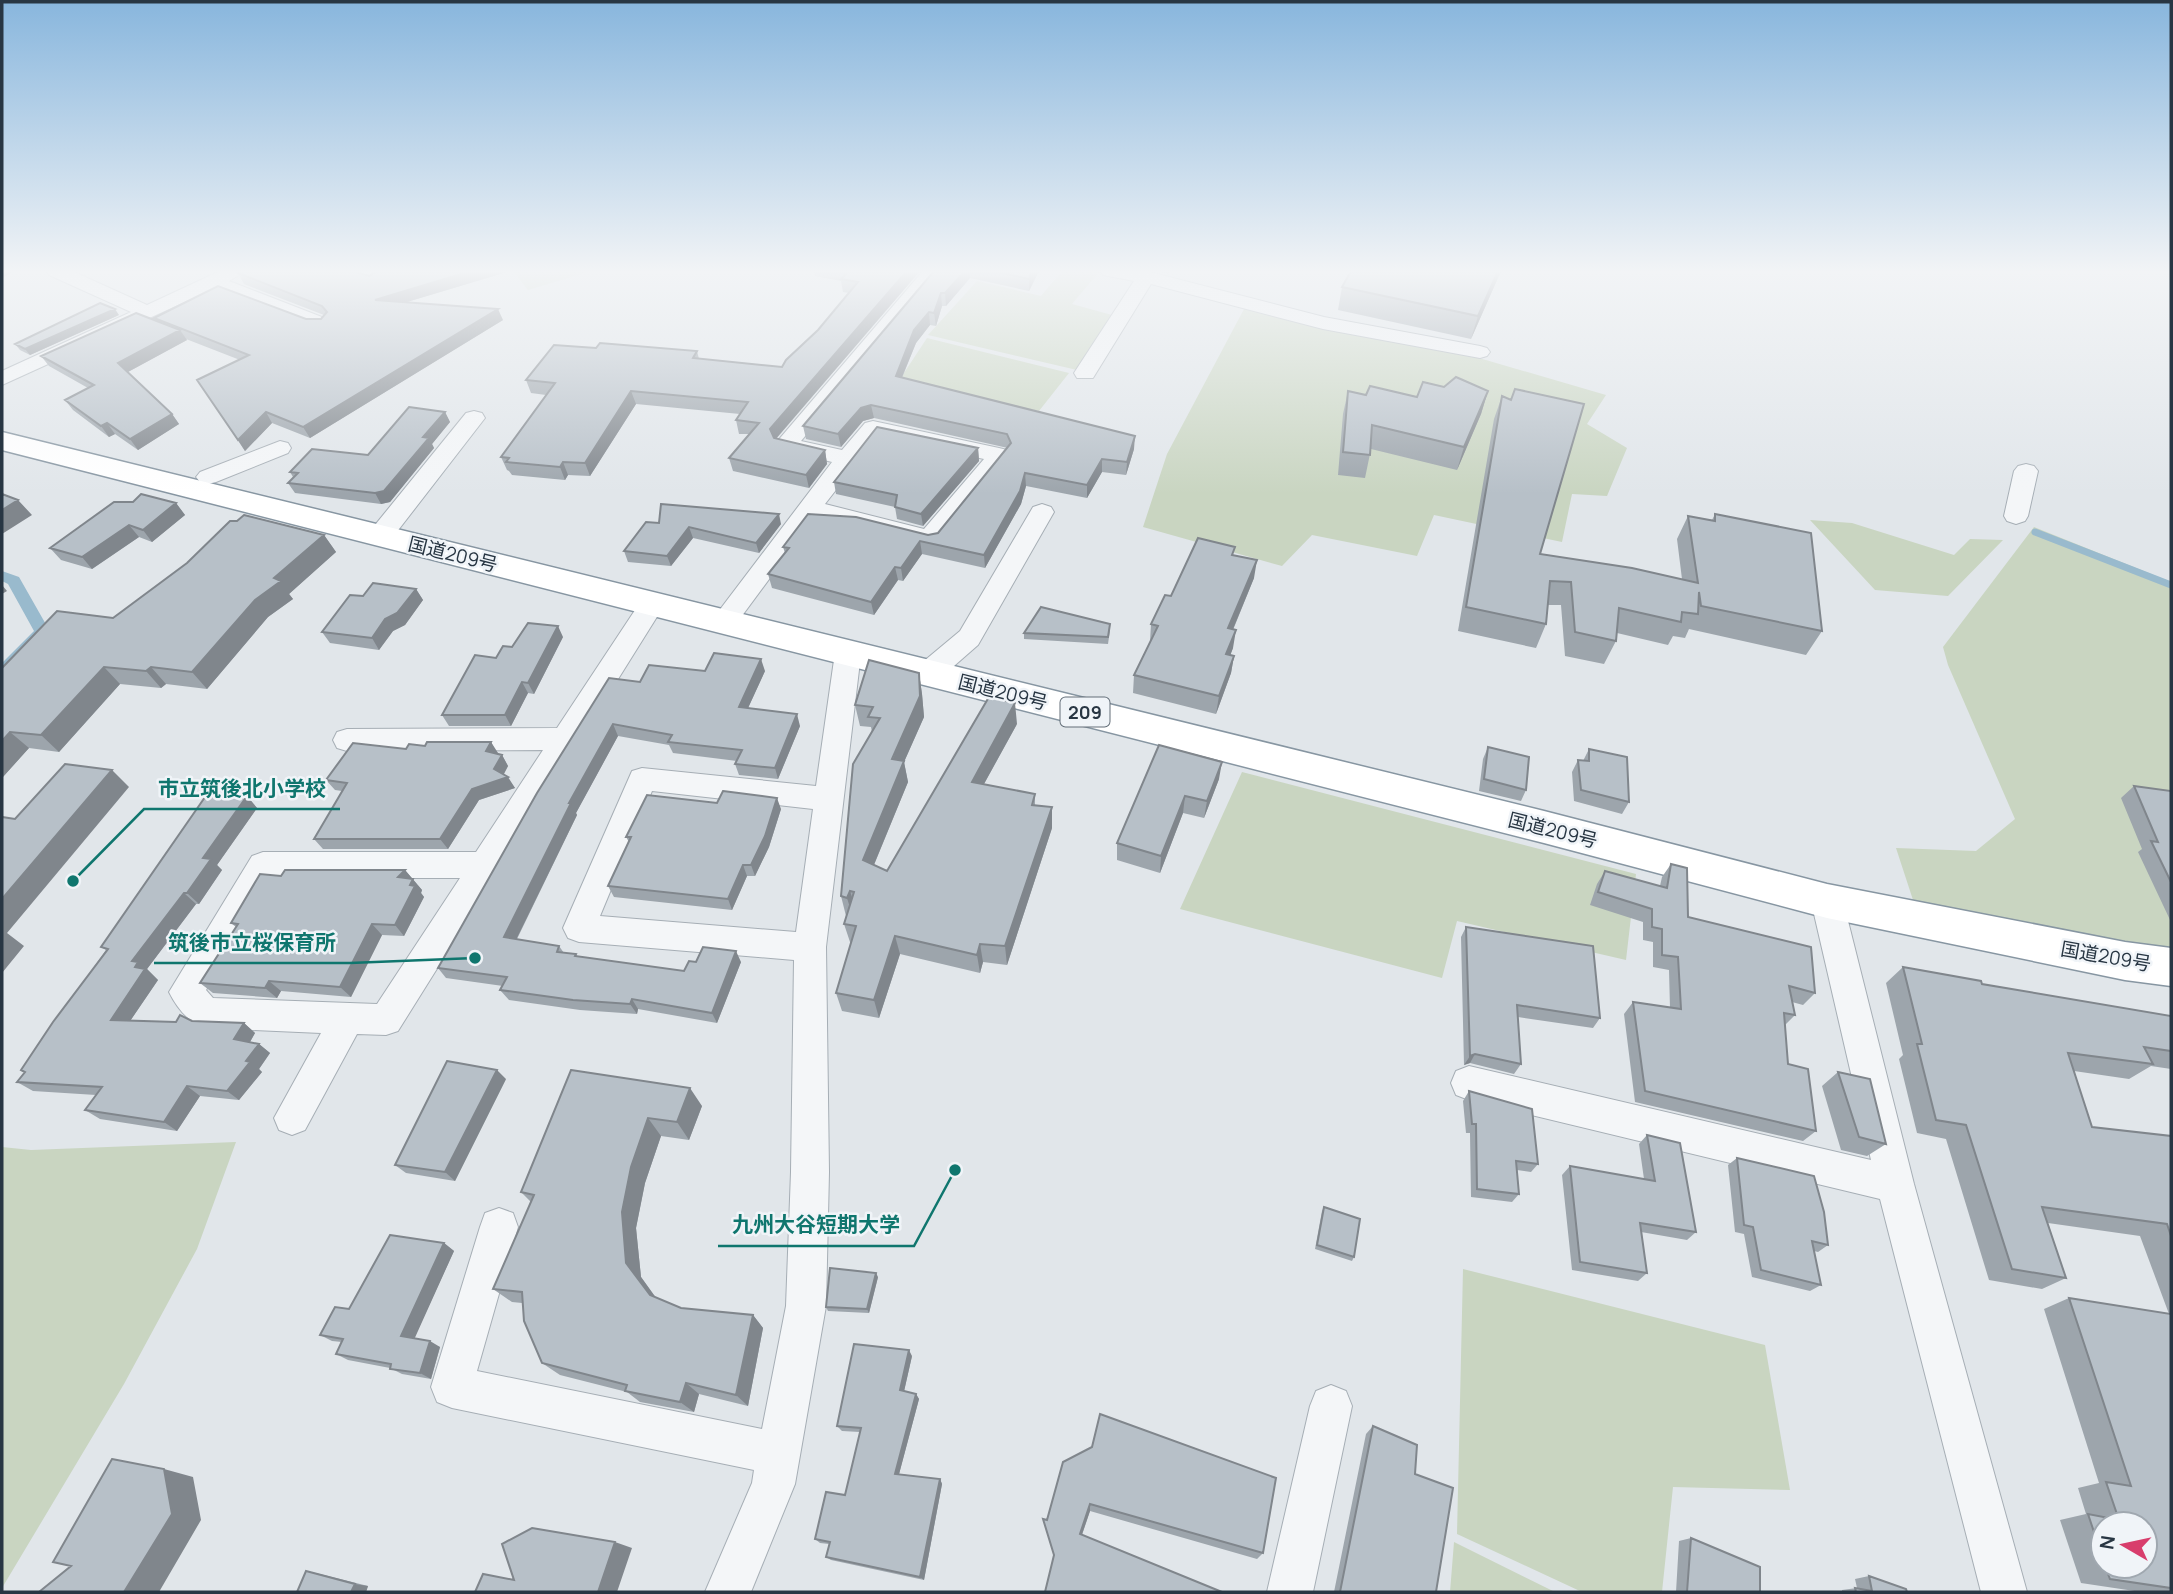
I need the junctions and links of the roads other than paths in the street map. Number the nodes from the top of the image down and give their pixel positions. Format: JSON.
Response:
{"nodes":[{"id":1,"x":75,"y":345,"type":"edge"},
{"id":2,"x":870,"y":345,"type":"edge"},
{"id":3,"x":1103,"y":345,"type":"edge"},
{"id":4,"x":1444,"y":345,"type":"edge"},
{"id":5,"x":1480,"y":352,"type":"dead end"},
{"id":6,"x":1085,"y":373,"type":"dead end"},
{"id":7,"x":2,"y":379,"type":"edge"},
{"id":8,"x":474,"y":418,"type":"dead end"},
{"id":9,"x":2,"y":441,"type":"edge"},
{"id":10,"x":281,"y":448,"type":"dead end"},
{"id":11,"x":847,"y":458,"type":"junction"},
{"id":12,"x":2026,"y":471,"type":"dead end"},
{"id":13,"x":208,"y":478,"type":"dead end"},
{"id":14,"x":809,"y":508,"type":"junction"},
{"id":15,"x":1042,"y":512,"type":"dead end"},
{"id":16,"x":2016,"y":516,"type":"dead end"},
{"id":17,"x":380,"y":536,"type":"junction"},
{"id":18,"x":652,"y":604,"type":"junction"},
{"id":19,"x":724,"y":622,"type":"junction"},
{"id":20,"x":848,"y":653,"type":"junction"},
{"id":21,"x":928,"y":673,"type":"junction"},
{"id":22,"x":347,"y":740,"type":"dead end"},
{"id":23,"x":565,"y":740,"type":"junction"},
{"id":24,"x":829,"y":799,"type":"junction"},
{"id":25,"x":485,"y":864,"type":"junction"},
{"id":26,"x":1827,"y":901,"type":"junction"},
{"id":27,"x":810,"y":947,"type":"junction"},
{"id":28,"x":2171,"y":967,"type":"edge"},
{"id":29,"x":348,"y":1018,"type":"junction"},
{"id":30,"x":1469,"y":1083,"type":"dead end"},
{"id":31,"x":292,"y":1118,"type":"dead end"},
{"id":32,"x":1895,"y":1184,"type":"junction"},
{"id":33,"x":499,"y":1227,"type":"dead end"},
{"id":34,"x":1331,"y":1406,"type":"dead end"},
{"id":35,"x":779,"y":1454,"type":"junction"},
{"id":36,"x":728,"y":1592,"type":"edge"},
{"id":37,"x":1290,"y":1592,"type":"edge"},
{"id":38,"x":2004,"y":1592,"type":"edge"}],
"edges":[{"from":1,"to":7,"type":"street"},
{"from":2,"to":11,"type":"street"},
{"from":3,"to":6,"type":"street"},
{"from":4,"to":5,"type":"street"},
{"from":8,"to":17,"type":"street"},
{"from":9,"to":17,"type":"highway","name":"国道209号","number":"209"},
{"from":10,"to":13,"type":"street"},
{"from":11,"to":14,"type":"street"},
{"from":11,"to":14,"type":"street"},
{"from":12,"to":16,"type":"street"},
{"from":14,"to":19,"type":"street"},
{"from":15,"to":21,"type":"street"},
{"from":17,"to":18,"type":"highway","name":"国道209号","number":"209"},
{"from":18,"to":19,"type":"highway","name":"国道209号","number":"209"},
{"from":18,"to":23,"type":"street"},
{"from":19,"to":20,"type":"highway","name":"国道209号","number":"209"},
{"from":20,"to":21,"type":"highway","name":"国道209号","number":"209"},
{"from":20,"to":24,"type":"street"},
{"from":21,"to":26,"type":"highway","name":"国道209号","number":"209"},
{"from":22,"to":23,"type":"street"},
{"from":23,"to":25,"type":"street"},
{"from":24,"to":27,"type":"street"},
{"from":24,"to":27,"type":"street"},
{"from":25,"to":29,"type":"street"},
{"from":25,"to":29,"type":"street"},
{"from":26,"to":28,"type":"highway","name":"国道209号","number":"209"},
{"from":26,"to":32,"type":"street"},
{"from":27,"to":35,"type":"street"},
{"from":29,"to":31,"type":"street"},
{"from":30,"to":32,"type":"street"},
{"from":32,"to":38,"type":"street"},
{"from":33,"to":35,"type":"street"},
{"from":34,"to":37,"type":"street"},
{"from":35,"to":36,"type":"street"}]}
